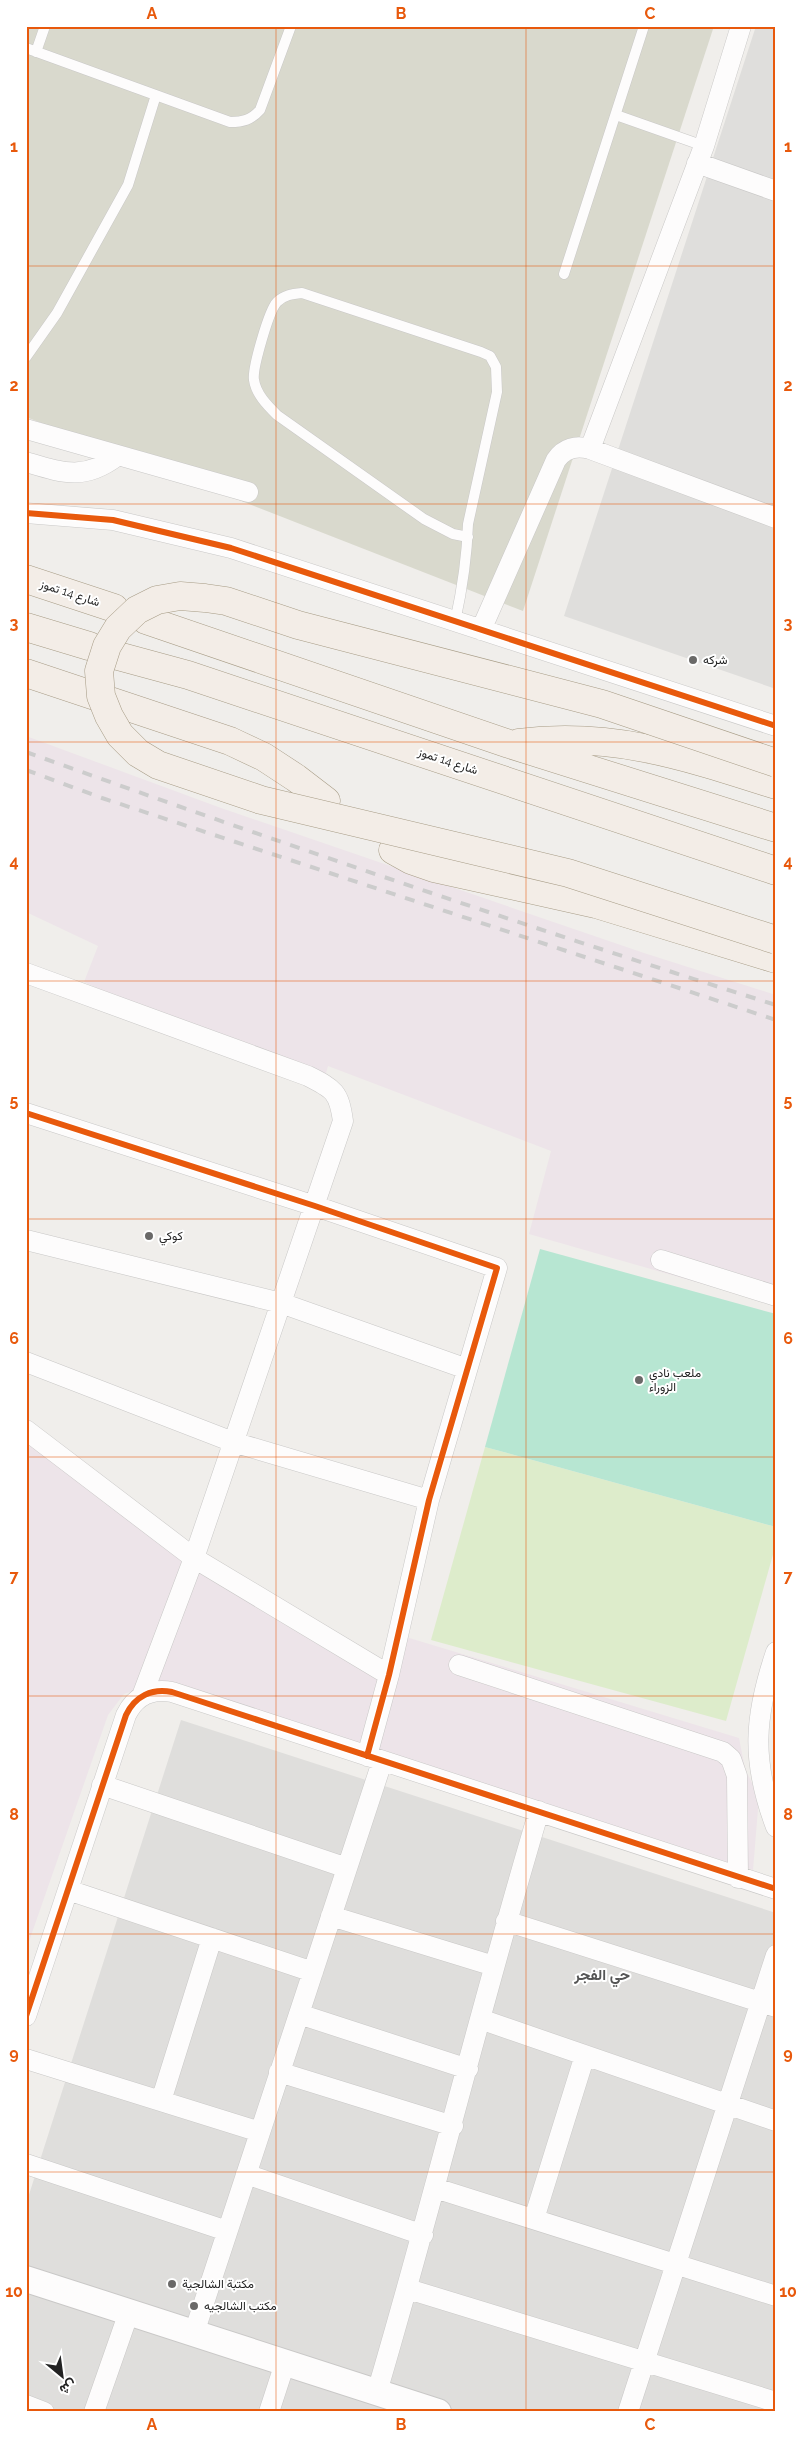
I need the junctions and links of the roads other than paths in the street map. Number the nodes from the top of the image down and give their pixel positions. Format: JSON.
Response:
{"nodes":[{"id":1,"x":45,"y":26,"type":"edge"},
{"id":2,"x":290,"y":26,"type":"edge"},
{"id":3,"x":644,"y":26,"type":"edge"},
{"id":4,"x":741,"y":26,"type":"edge"},
{"id":5,"x":31,"y":50,"type":"edge"},
{"id":6,"x":156,"y":95,"type":"junction"},
{"id":7,"x":616,"y":115,"type":"junction"},
{"id":8,"x":701,"y":154,"type":"junction"},
{"id":9,"x":776,"y":191,"type":"edge"},
{"id":10,"x":564,"y":274,"type":"dead end"},
{"id":11,"x":26,"y":357,"type":"edge"},
{"id":12,"x":26,"y":429,"type":"edge"},
{"id":13,"x":590,"y":449,"type":"junction"},
{"id":14,"x":117,"y":456,"type":"junction"},
{"id":15,"x":26,"y":462,"type":"edge"},
{"id":16,"x":248,"y":492,"type":"dead end"},
{"id":17,"x":26,"y":514,"type":"edge"},
{"id":18,"x":775,"y":515,"type":"edge"},
{"id":19,"x":468,"y":537,"type":"junction"},
{"id":20,"x":26,"y":579,"type":"edge"},
{"id":21,"x":114,"y":608,"type":"dead end"},
{"id":22,"x":146,"y":620,"type":"dead end"},
{"id":23,"x":455,"y":622,"type":"junction"},
{"id":24,"x":26,"y":627,"type":"edge"},
{"id":25,"x":481,"y":630,"type":"junction"},
{"id":26,"x":89,"y":646,"type":"dead end"},
{"id":27,"x":118,"y":656,"type":"dead end"},
{"id":28,"x":26,"y":673,"type":"edge"},
{"id":29,"x":776,"y":726,"type":"edge"},
{"id":30,"x":509,"y":744,"type":"junction"},
{"id":31,"x":776,"y":763,"type":"edge"},
{"id":32,"x":776,"y":785,"type":"edge"},
{"id":33,"x":326,"y":801,"type":"dead end"},
{"id":34,"x":776,"y":828,"type":"edge"},
{"id":35,"x":393,"y":850,"type":"dead end"},
{"id":36,"x":776,"y":871,"type":"edge"},
{"id":37,"x":482,"y":878,"type":"junction"},
{"id":38,"x":768,"y":932,"type":"edge"},
{"id":39,"x":776,"y":959,"type":"edge"},
{"id":40,"x":26,"y":973,"type":"edge"},
{"id":41,"x":776,"y":978,"type":"edge"},
{"id":42,"x":26,"y":1112,"type":"edge"},
{"id":43,"x":315,"y":1206,"type":"junction"},
{"id":44,"x":26,"y":1240,"type":"edge"},
{"id":45,"x":661,"y":1260,"type":"dead end"},
{"id":46,"x":776,"y":1296,"type":"edge"},
{"id":47,"x":281,"y":1304,"type":"junction"},
{"id":48,"x":26,"y":1362,"type":"edge"},
{"id":49,"x":467,"y":1369,"type":"junction"},
{"id":50,"x":26,"y":1430,"type":"edge"},
{"id":51,"x":233,"y":1442,"type":"junction"},
{"id":52,"x":429,"y":1500,"type":"junction"},
{"id":53,"x":194,"y":1558,"type":"junction"},
{"id":54,"x":776,"y":1652,"type":"edge"},
{"id":55,"x":459,"y":1665,"type":"dead end"},
{"id":56,"x":389,"y":1675,"type":"junction"},
{"id":57,"x":142,"y":1696,"type":"junction"},
{"id":58,"x":374,"y":1759,"type":"junction"},
{"id":59,"x":102,"y":1785,"type":"junction"},
{"id":60,"x":539,"y":1811,"type":"junction"},
{"id":61,"x":776,"y":1827,"type":"edge"},
{"id":62,"x":347,"y":1868,"type":"junction"},
{"id":63,"x":738,"y":1878,"type":"junction"},
{"id":64,"x":776,"y":1889,"type":"edge"},
{"id":65,"x":68,"y":1890,"type":"junction"},
{"id":66,"x":331,"y":1916,"type":"junction"},
{"id":67,"x":506,"y":1921,"type":"junction"},
{"id":68,"x":212,"y":1938,"type":"junction"},
{"id":69,"x":776,"y":1955,"type":"edge"},
{"id":70,"x":494,"y":1966,"type":"junction"},
{"id":71,"x":313,"y":1972,"type":"junction"},
{"id":72,"x":768,"y":2005,"type":"edge"},
{"id":73,"x":299,"y":2014,"type":"junction"},
{"id":74,"x":26,"y":2016,"type":"edge"},
{"id":75,"x":480,"y":2019,"type":"junction"},
{"id":76,"x":585,"y":2055,"type":"junction"},
{"id":77,"x":26,"y":2058,"type":"edge"},
{"id":78,"x":468,"y":2069,"type":"junction"},
{"id":79,"x":279,"y":2072,"type":"junction"},
{"id":80,"x":161,"y":2101,"type":"junction"},
{"id":81,"x":727,"y":2104,"type":"junction"},
{"id":82,"x":776,"y":2121,"type":"edge"},
{"id":83,"x":453,"y":2126,"type":"junction"},
{"id":84,"x":260,"y":2132,"type":"junction"},
{"id":85,"x":26,"y":2164,"type":"edge"},
{"id":86,"x":246,"y":2174,"type":"junction"},
{"id":87,"x":435,"y":2188,"type":"junction"},
{"id":88,"x":534,"y":2219,"type":"junction"},
{"id":89,"x":227,"y":2231,"type":"junction"},
{"id":90,"x":423,"y":2235,"type":"junction"},
{"id":91,"x":675,"y":2264,"type":"junction"},
{"id":92,"x":26,"y":2279,"type":"edge"},
{"id":93,"x":408,"y":2289,"type":"junction"},
{"id":94,"x":776,"y":2296,"type":"edge"},
{"id":95,"x":129,"y":2312,"type":"junction"},
{"id":96,"x":194,"y":2333,"type":"junction"},
{"id":97,"x":644,"y":2361,"type":"junction"},
{"id":98,"x":285,"y":2363,"type":"junction"},
{"id":99,"x":377,"y":2392,"type":"junction"},
{"id":100,"x":776,"y":2402,"type":"edge"},
{"id":101,"x":26,"y":2405,"type":"edge"},
{"id":102,"x":426,"y":2410,"type":"edge"},
{"id":103,"x":44,"y":2412,"type":"edge"},
{"id":104,"x":94,"y":2412,"type":"edge"},
{"id":105,"x":269,"y":2412,"type":"edge"},
{"id":106,"x":628,"y":2412,"type":"edge"}],
"edges":[{"from":1,"to":5,"type":"lane"},
{"from":2,"to":6,"type":"lane"},
{"from":3,"to":7,"type":"lane"},
{"from":4,"to":8,"type":"street"},
{"from":5,"to":6,"type":"lane"},
{"from":6,"to":11,"type":"lane"},
{"from":7,"to":8,"type":"lane"},
{"from":7,"to":10,"type":"lane"},
{"from":8,"to":9,"type":"street"},
{"from":8,"to":13,"type":"street"},
{"from":12,"to":14,"type":"street"},
{"from":13,"to":18,"type":"street"},
{"from":13,"to":25,"type":"street"},
{"from":14,"to":15,"type":"street"},
{"from":14,"to":16,"type":"street"},
{"from":17,"to":23,"type":"street"},
{"from":19,"to":19,"type":"lane"},
{"from":19,"to":23,"type":"lane"},
{"from":20,"to":21,"type":"main road","name":"شارع 14 تموز"},
{"from":22,"to":30,"type":"main road"},
{"from":23,"to":25,"type":"street"},
{"from":24,"to":26,"type":"main road"},
{"from":25,"to":29,"type":"street"},
{"from":27,"to":36,"type":"main road","name":"شارع 14 تموز"},
{"from":28,"to":33,"type":"main road"},
{"from":30,"to":32,"type":"main road"},
{"from":30,"to":34,"type":"main road"},
{"from":31,"to":38,"type":"main road","bridge":true},
{"from":35,"to":37,"type":"main road"},
{"from":37,"to":39,"type":"main road"},
{"from":37,"to":41,"type":"main road"},
{"from":40,"to":43,"type":"street"},
{"from":42,"to":43,"type":"street"},
{"from":43,"to":47,"type":"street"},
{"from":43,"to":49,"type":"street"},
{"from":44,"to":47,"type":"street"},
{"from":45,"to":46,"type":"street"},
{"from":47,"to":49,"type":"street"},
{"from":47,"to":51,"type":"street"},
{"from":48,"to":51,"type":"street"},
{"from":49,"to":52,"type":"street"},
{"from":50,"to":53,"type":"street"},
{"from":51,"to":52,"type":"street"},
{"from":51,"to":53,"type":"street"},
{"from":52,"to":56,"type":"street"},
{"from":53,"to":56,"type":"street"},
{"from":53,"to":57,"type":"street"},
{"from":54,"to":61,"type":"street"},
{"from":55,"to":63,"type":"street"},
{"from":56,"to":58,"type":"street"},
{"from":57,"to":58,"type":"street"},
{"from":57,"to":59,"type":"street"},
{"from":58,"to":60,"type":"street"},
{"from":58,"to":62,"type":"street"},
{"from":59,"to":62,"type":"street"},
{"from":59,"to":65,"type":"street"},
{"from":60,"to":63,"type":"street"},
{"from":60,"to":67,"type":"street"},
{"from":62,"to":66,"type":"street"},
{"from":63,"to":64,"type":"street"},
{"from":65,"to":68,"type":"street"},
{"from":65,"to":74,"type":"street"},
{"from":66,"to":70,"type":"street"},
{"from":66,"to":71,"type":"street"},
{"from":67,"to":70,"type":"street"},
{"from":67,"to":72,"type":"street"},
{"from":68,"to":71,"type":"street"},
{"from":68,"to":80,"type":"street"},
{"from":69,"to":72,"type":"street"},
{"from":70,"to":75,"type":"street"},
{"from":71,"to":73,"type":"street"},
{"from":72,"to":81,"type":"street"},
{"from":73,"to":78,"type":"street"},
{"from":73,"to":79,"type":"street"},
{"from":75,"to":76,"type":"street"},
{"from":75,"to":78,"type":"street"},
{"from":76,"to":81,"type":"street"},
{"from":76,"to":88,"type":"street"},
{"from":77,"to":80,"type":"street"},
{"from":78,"to":83,"type":"street"},
{"from":79,"to":83,"type":"street"},
{"from":79,"to":84,"type":"street"},
{"from":80,"to":84,"type":"street"},
{"from":81,"to":82,"type":"street"},
{"from":81,"to":91,"type":"street"},
{"from":83,"to":87,"type":"street"},
{"from":84,"to":86,"type":"street"},
{"from":85,"to":89,"type":"street"},
{"from":86,"to":89,"type":"street"},
{"from":86,"to":90,"type":"street"},
{"from":87,"to":88,"type":"street"},
{"from":87,"to":90,"type":"street"},
{"from":88,"to":91,"type":"street"},
{"from":89,"to":96,"type":"street"},
{"from":90,"to":93,"type":"street"},
{"from":91,"to":94,"type":"street"},
{"from":91,"to":97,"type":"street"},
{"from":92,"to":95,"type":"street"},
{"from":93,"to":97,"type":"street"},
{"from":93,"to":99,"type":"street"},
{"from":95,"to":96,"type":"street"},
{"from":95,"to":104,"type":"street"},
{"from":96,"to":98,"type":"street"},
{"from":97,"to":100,"type":"street"},
{"from":97,"to":106,"type":"street"},
{"from":98,"to":99,"type":"street"},
{"from":98,"to":105,"type":"street"},
{"from":99,"to":102,"type":"street"},
{"from":101,"to":103,"type":"street"}]}
